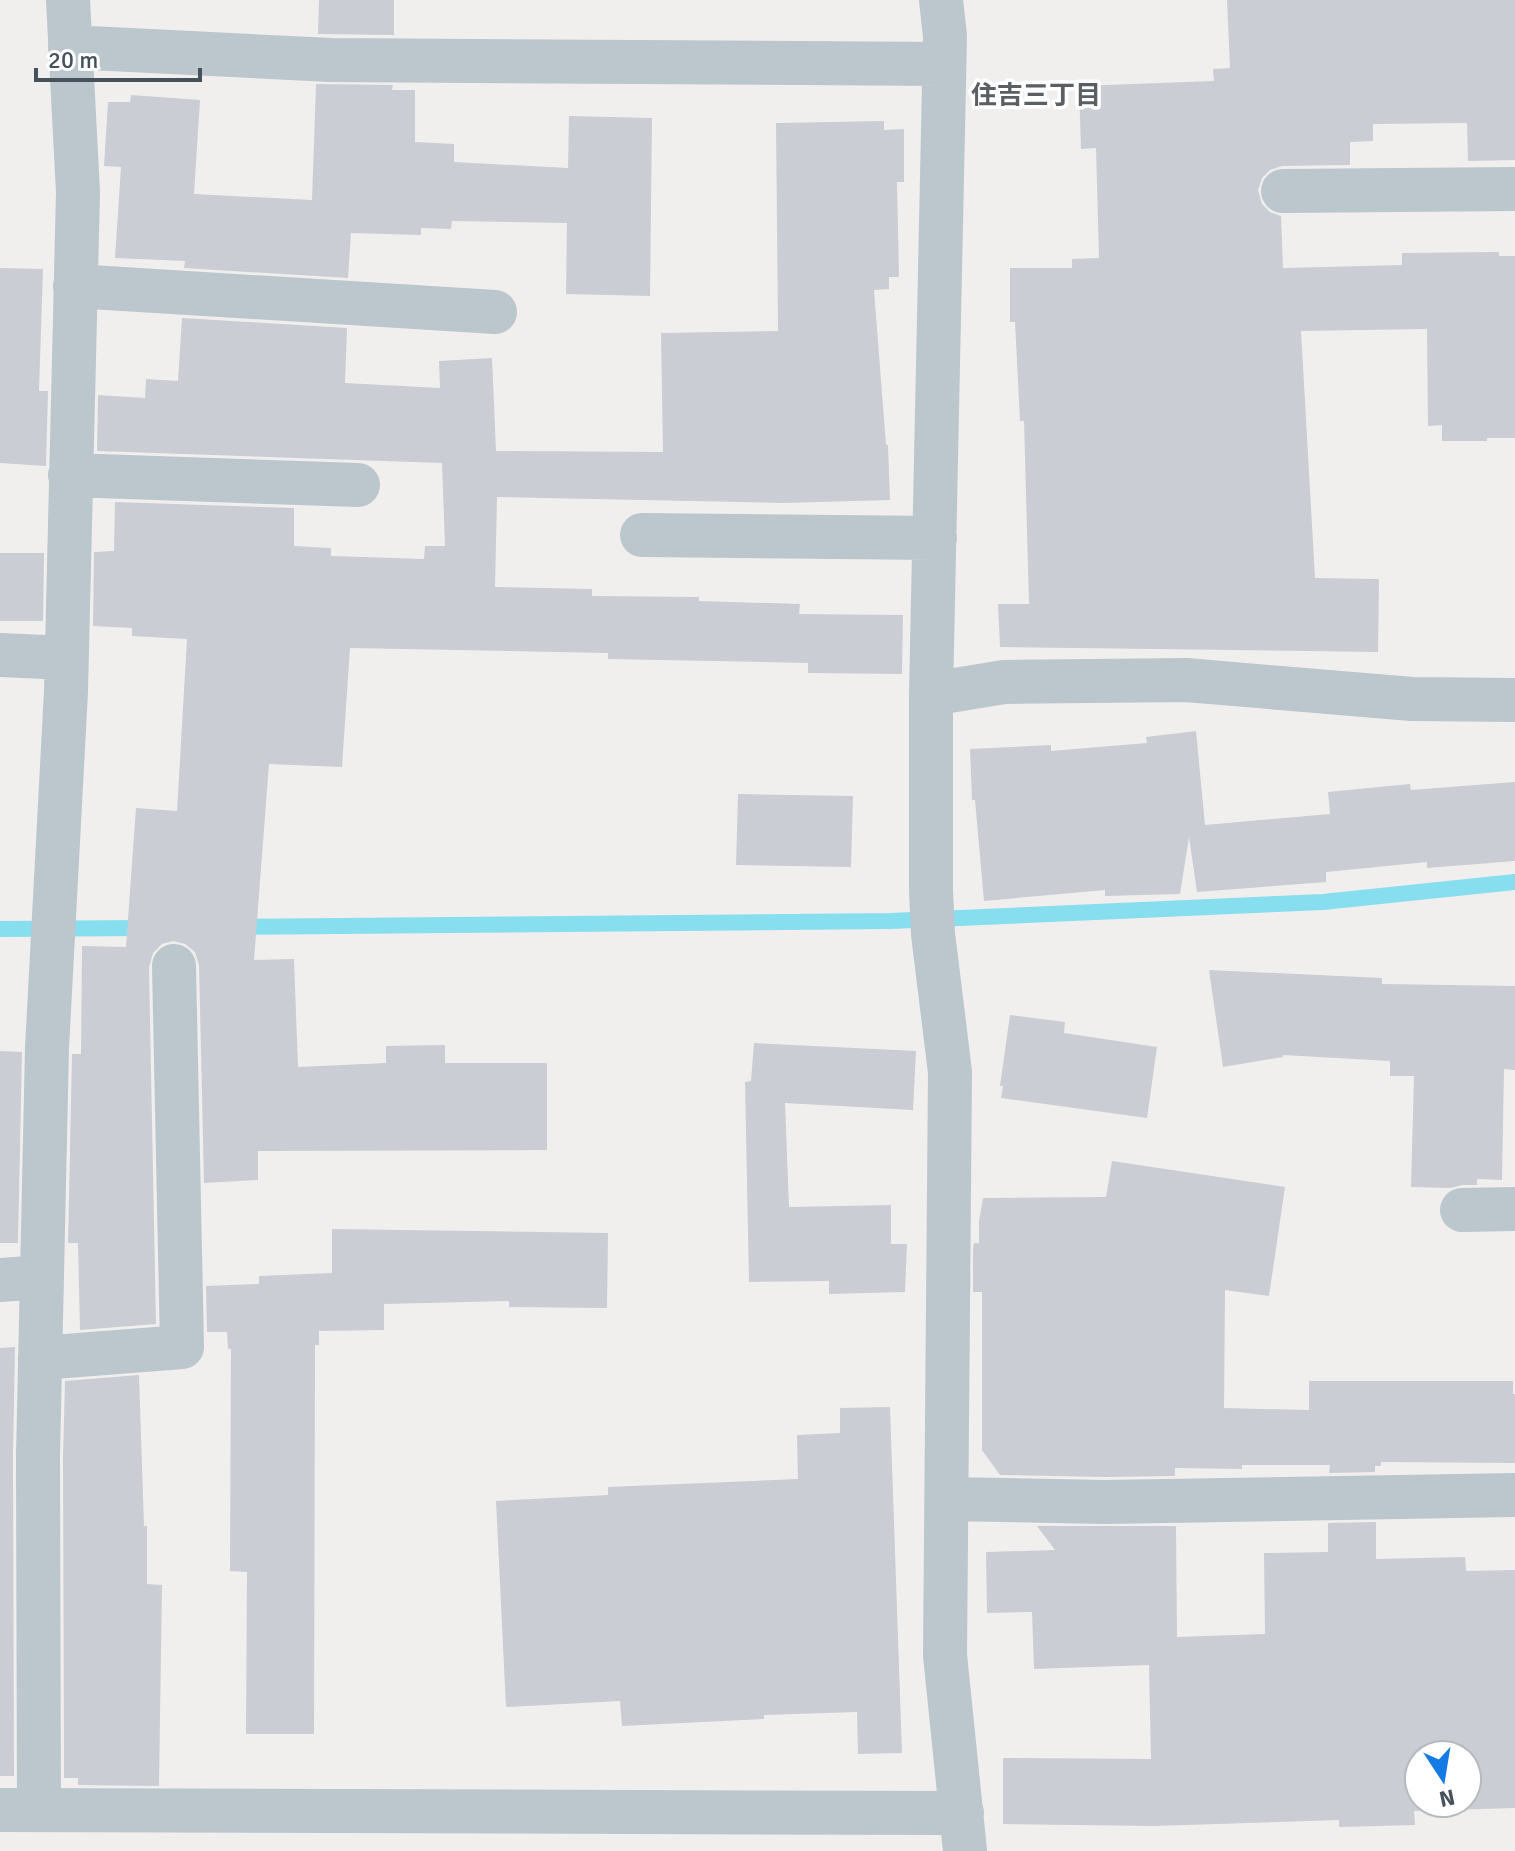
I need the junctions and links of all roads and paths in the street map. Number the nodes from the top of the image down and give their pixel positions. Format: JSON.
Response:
{"nodes":[{"id":1,"x":68,"y":0,"type":"edge"},
{"id":2,"x":941,"y":0,"type":"edge"},
{"id":3,"x":70,"y":47,"type":"junction"},
{"id":4,"x":944,"y":64,"type":"junction"},
{"id":5,"x":1515,"y":189,"type":"edge"},
{"id":6,"x":1283,"y":191,"type":"dead end"},
{"id":7,"x":75,"y":286,"type":"junction"},
{"id":8,"x":495,"y":312,"type":"dead end"},
{"id":9,"x":70,"y":475,"type":"junction"},
{"id":10,"x":358,"y":485,"type":"dead end"},
{"id":11,"x":642,"y":535,"type":"dead end"},
{"id":12,"x":935,"y":538,"type":"junction"},
{"id":13,"x":0,"y":655,"type":"edge"},
{"id":14,"x":66,"y":658,"type":"junction"},
{"id":15,"x":931,"y":694,"type":"junction"},
{"id":16,"x":1515,"y":700,"type":"edge"},
{"id":17,"x":174,"y":966,"type":"dead end"},
{"id":18,"x":1515,"y":1209,"type":"edge"},
{"id":19,"x":1462,"y":1210,"type":"dead end"},
{"id":20,"x":21,"y":1279,"type":"edge"},
{"id":21,"x":40,"y":1358,"type":"junction"},
{"id":22,"x":1515,"y":1495,"type":"edge"},
{"id":23,"x":947,"y":1499,"type":"junction"},
{"id":24,"x":20,"y":1810,"type":"edge"},
{"id":25,"x":963,"y":1832,"type":"edge"}],
"edges":[{"from":1,"to":3,"type":"street"},
{"from":2,"to":4,"type":"street"},
{"from":3,"to":4,"type":"street"},
{"from":3,"to":7,"type":"street"},
{"from":4,"to":12,"type":"street"},
{"from":5,"to":6,"type":"street"},
{"from":7,"to":8,"type":"street"},
{"from":7,"to":9,"type":"street"},
{"from":9,"to":10,"type":"street"},
{"from":9,"to":14,"type":"street"},
{"from":11,"to":12,"type":"street"},
{"from":12,"to":15,"type":"street"},
{"from":13,"to":14,"type":"street"},
{"from":14,"to":20,"type":"street"},
{"from":15,"to":16,"type":"street"},
{"from":15,"to":23,"type":"street"},
{"from":17,"to":21,"type":"street"},
{"from":18,"to":19,"type":"street"},
{"from":20,"to":21,"type":"street"},
{"from":21,"to":24,"type":"street"},
{"from":22,"to":23,"type":"street"},
{"from":23,"to":25,"type":"street"},
{"from":24,"to":25,"type":"street"}]}
